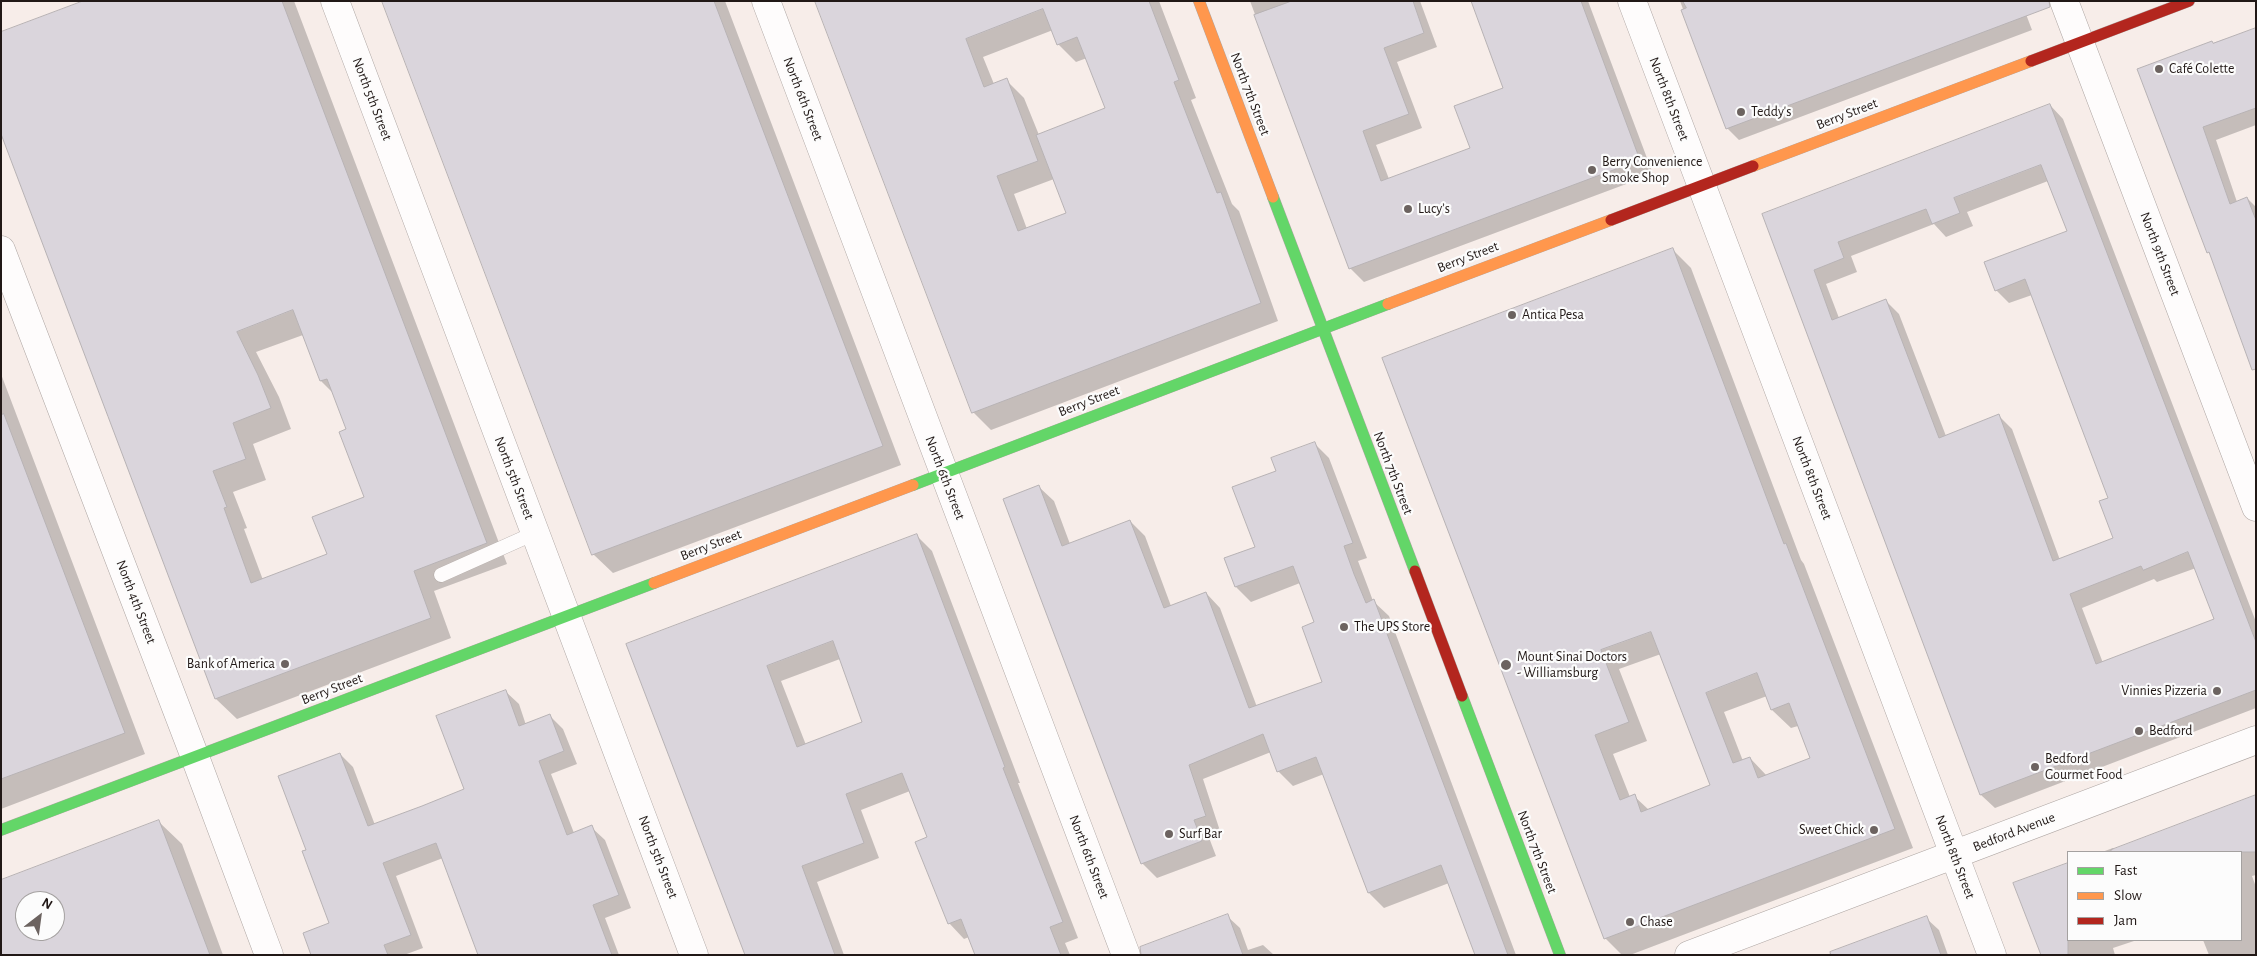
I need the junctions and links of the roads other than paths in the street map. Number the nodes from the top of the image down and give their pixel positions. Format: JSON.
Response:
{"nodes":[{"id":1,"x":335,"y":1,"type":"edge"},
{"id":2,"x":766,"y":1,"type":"edge"},
{"id":3,"x":1199,"y":1,"type":"edge"},
{"id":4,"x":1632,"y":1,"type":"edge"},
{"id":5,"x":2064,"y":1,"type":"edge"},
{"id":6,"x":2189,"y":1,"type":"edge"},
{"id":7,"x":2080,"y":42,"type":"junction"},
{"id":8,"x":1701,"y":184,"type":"junction"},
{"id":9,"x":1,"y":250,"type":"edge"},
{"id":10,"x":1323,"y":328,"type":"junction"},
{"id":11,"x":943,"y":472,"type":"junction"},
{"id":12,"x":2256,"y":507,"type":"edge"},
{"id":13,"x":535,"y":533,"type":"junction"},
{"id":14,"x":441,"y":576,"type":"dead end"},
{"id":15,"x":566,"y":616,"type":"junction"},
{"id":16,"x":2256,"y":740,"type":"edge"},
{"id":17,"x":195,"y":757,"type":"junction"},
{"id":18,"x":1,"y":830,"type":"edge"},
{"id":19,"x":1954,"y":854,"type":"junction"},
{"id":20,"x":269,"y":955,"type":"edge"},
{"id":21,"x":694,"y":955,"type":"edge"},
{"id":22,"x":1126,"y":955,"type":"edge"},
{"id":23,"x":1560,"y":955,"type":"edge"},
{"id":24,"x":1689,"y":955,"type":"edge"},
{"id":25,"x":1992,"y":955,"type":"edge"}],
"edges":[{"from":1,"to":13,"type":"street","name":"North 5th Street"},
{"from":2,"to":11,"type":"street","name":"North 6th Street"},
{"from":3,"to":10,"type":"street","name":"North 7th Street"},
{"from":4,"to":8,"type":"street","name":"North 8th Street"},
{"from":5,"to":7,"type":"street","name":"North 9th Street"},
{"from":6,"to":7,"type":"street","name":"Berry Street"},
{"from":7,"to":8,"type":"street","name":"Berry Street"},
{"from":7,"to":12,"type":"street","name":"North 9th Street"},
{"from":8,"to":10,"type":"street","name":"Berry Street"},
{"from":8,"to":19,"type":"street","name":"North 8th Street"},
{"from":9,"to":17,"type":"street","name":"North 4th Street"},
{"from":10,"to":11,"type":"street","name":"Berry Street"},
{"from":10,"to":23,"type":"street","name":"North 7th Street"},
{"from":11,"to":15,"type":"street","name":"Berry Street"},
{"from":11,"to":22,"type":"street","name":"North 6th Street"},
{"from":13,"to":14,"type":"lane"},
{"from":13,"to":15,"type":"street","name":"North 5th Street"},
{"from":15,"to":17,"type":"street","name":"Berry Street"},
{"from":15,"to":21,"type":"street","name":"North 5th Street"},
{"from":16,"to":19,"type":"street","name":"Bedford Avenue"},
{"from":17,"to":18,"type":"street","name":"Berry Street"},
{"from":17,"to":20,"type":"street","name":"North 4th Street"},
{"from":19,"to":24,"type":"street","name":"Bedford Avenue"},
{"from":19,"to":25,"type":"street","name":"North 8th Street"}]}
